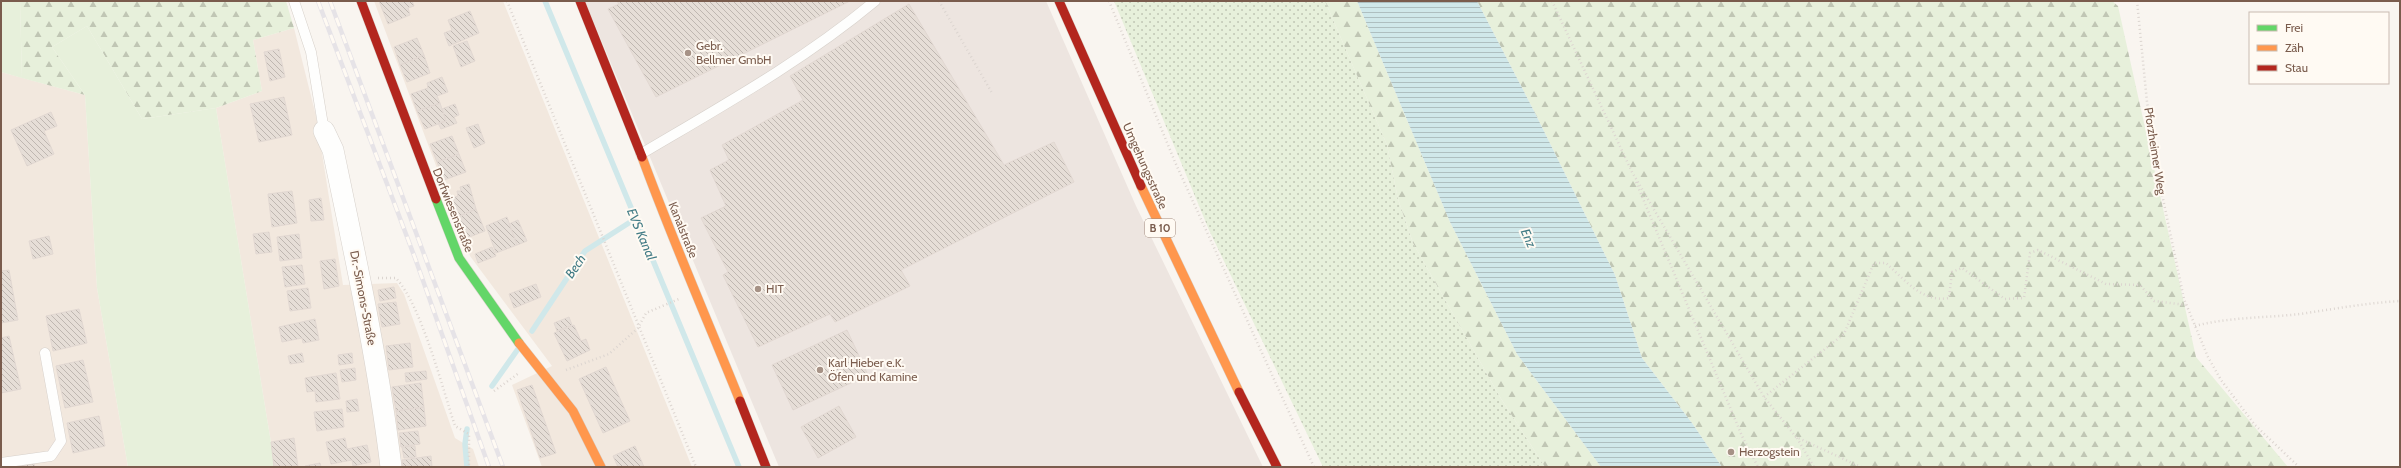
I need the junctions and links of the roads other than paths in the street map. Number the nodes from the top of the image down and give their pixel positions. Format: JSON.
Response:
{"nodes":[{"id":1,"x":294,"y":1,"type":"edge"},
{"id":2,"x":362,"y":1,"type":"edge"},
{"id":3,"x":580,"y":1,"type":"edge"},
{"id":4,"x":875,"y":1,"type":"edge"},
{"id":5,"x":1059,"y":1,"type":"edge"},
{"id":6,"x":324,"y":131,"type":"joint"},
{"id":7,"x":641,"y":154,"type":"junction"},
{"id":8,"x":45,"y":353,"type":"dead end"},
{"id":9,"x":1,"y":463,"type":"edge"},
{"id":10,"x":391,"y":467,"type":"edge"},
{"id":11,"x":600,"y":467,"type":"edge"},
{"id":12,"x":766,"y":467,"type":"edge"},
{"id":13,"x":1277,"y":467,"type":"edge"}],
"edges":[{"from":1,"to":6,"type":"lane"},
{"from":2,"to":11,"type":"street","name":"Dorfwiesenstraße"},
{"from":3,"to":7,"type":"street","name":"Kanalstraße"},
{"from":4,"to":7,"type":"lane"},
{"from":5,"to":13,"type":"street","name":"Umgehungsstraße","number":"B 10"},
{"from":6,"to":10,"type":"street","name":"Dr.-Simons-Straße"},
{"from":7,"to":12,"type":"street","name":"Kanalstraße"},
{"from":8,"to":9,"type":"lane"}]}
